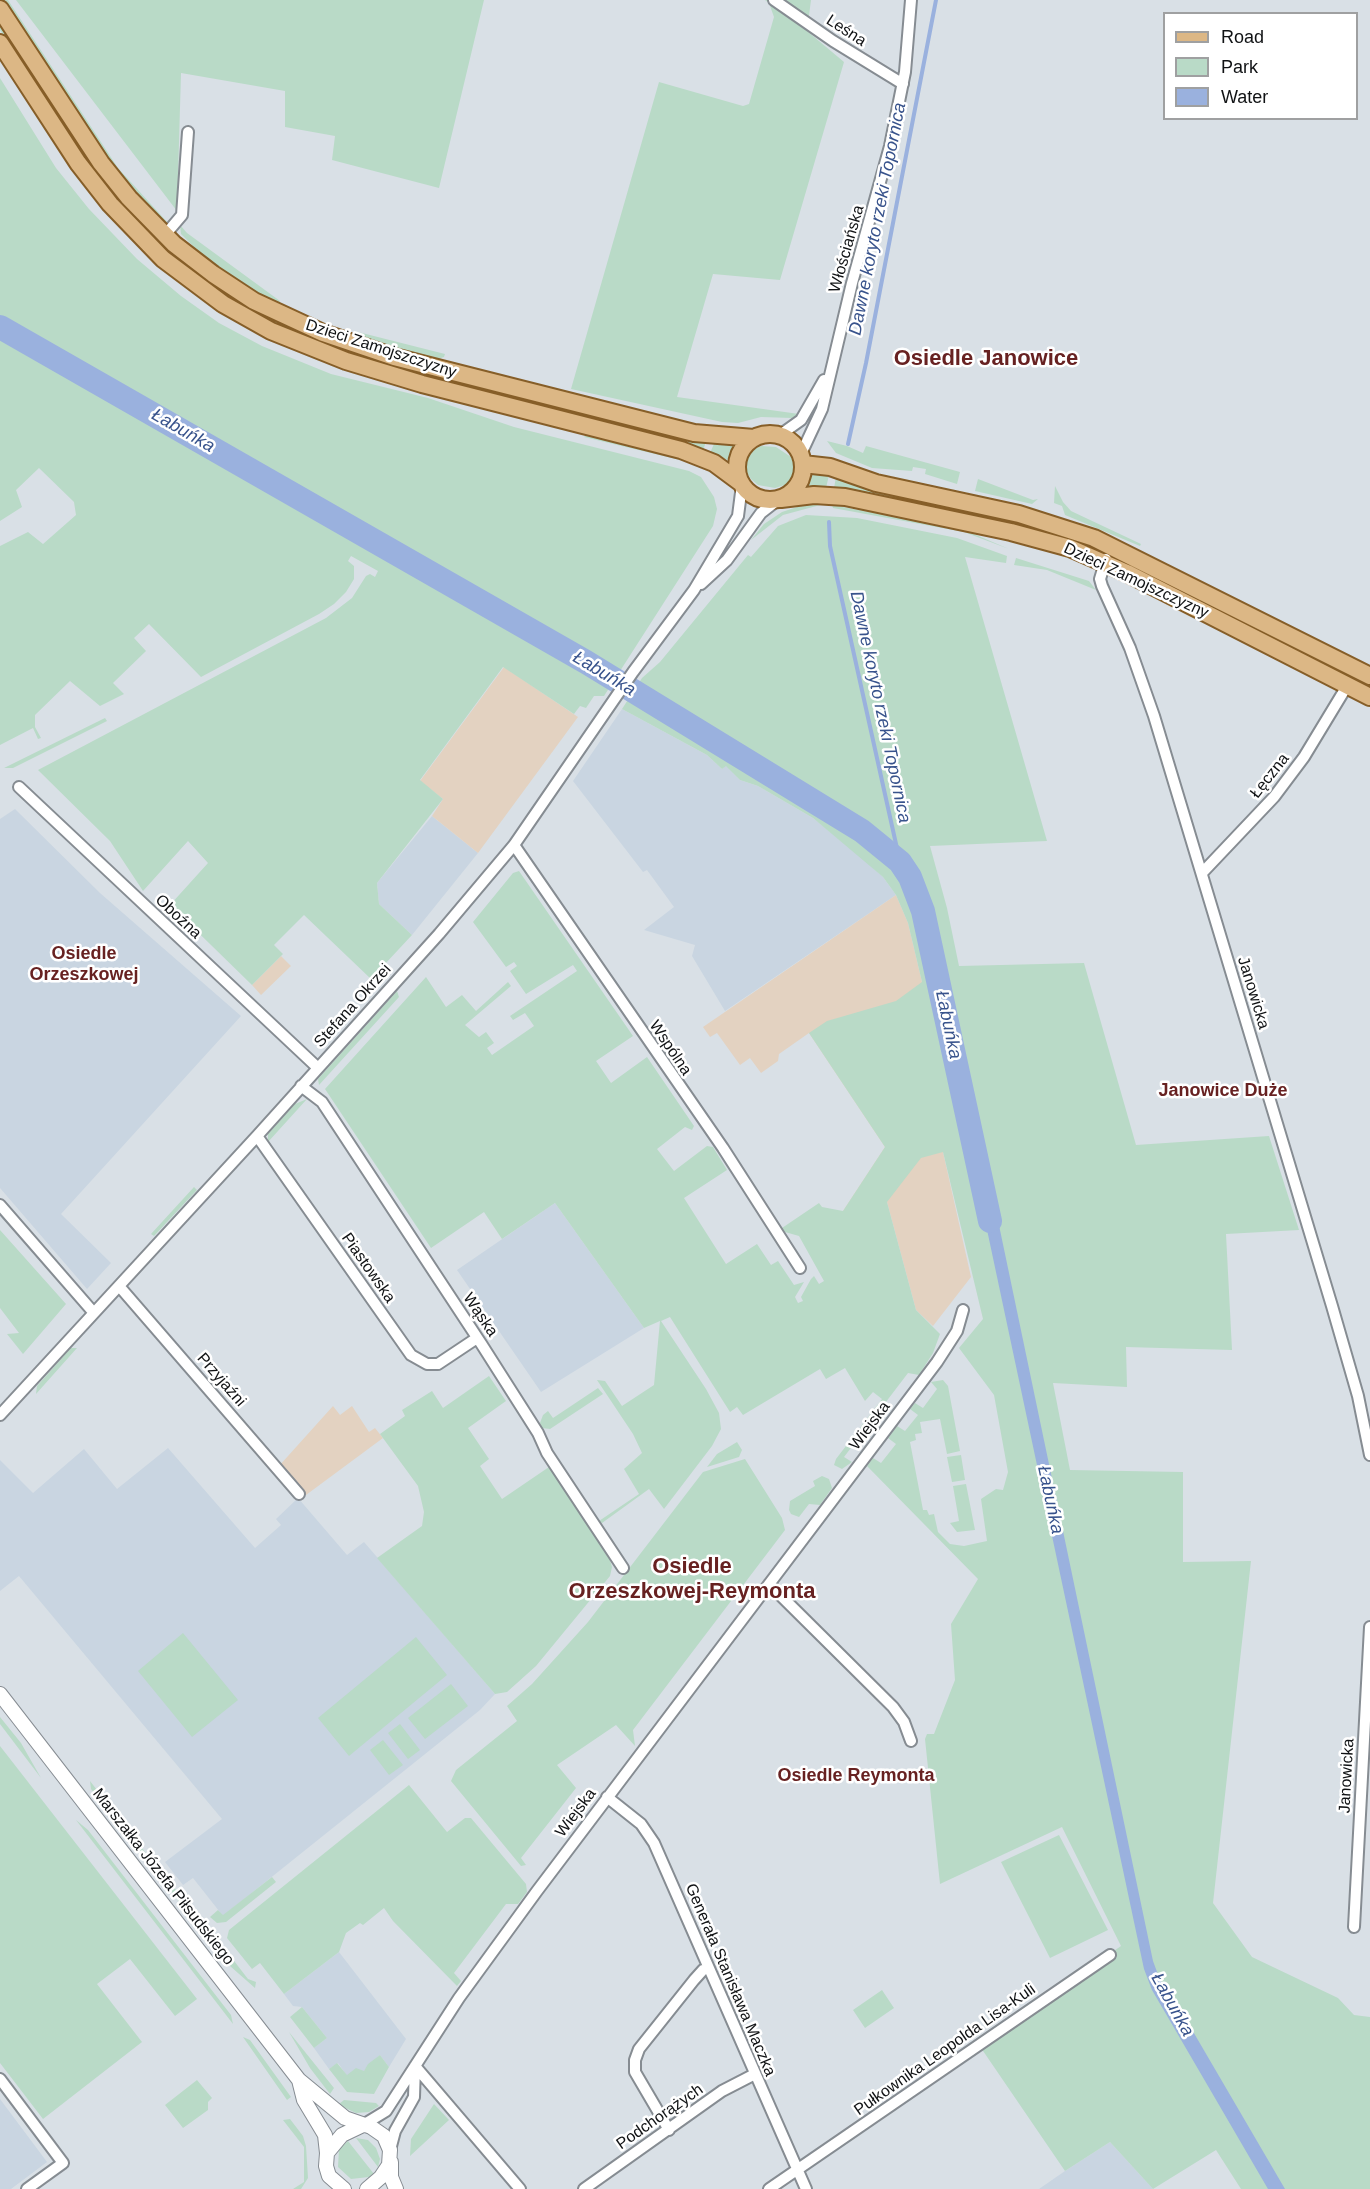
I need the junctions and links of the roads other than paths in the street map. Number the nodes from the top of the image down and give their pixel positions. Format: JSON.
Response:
{"nodes":[{"id":1,"x":774,"y":0,"type":"edge"},
{"id":2,"x":911,"y":0,"type":"edge"},
{"id":3,"x":0,"y":9,"type":"edge"},
{"id":4,"x":0,"y":43,"type":"edge"},
{"id":5,"x":903,"y":84,"type":"junction"},
{"id":6,"x":188,"y":132,"type":"dead end"},
{"id":7,"x":165,"y":235,"type":"junction"},
{"id":8,"x":832,"y":364,"type":"junction"},
{"id":9,"x":780,"y":435,"type":"junction"},
{"id":10,"x":754,"y":438,"type":"junction"},
{"id":11,"x":802,"y":459,"type":"junction"},
{"id":12,"x":741,"y":484,"type":"junction"},
{"id":13,"x":780,"y":499,"type":"junction"},
{"id":14,"x":1111,"y":545,"type":"junction"},
{"id":15,"x":1104,"y":563,"type":"junction"},
{"id":16,"x":694,"y":590,"type":"junction"},
{"id":17,"x":1370,"y":676,"type":"edge"},
{"id":18,"x":1347,"y":686,"type":"junction"},
{"id":19,"x":1370,"y":698,"type":"edge"},
{"id":20,"x":19,"y":787,"type":"dead end"},
{"id":21,"x":514,"y":845,"type":"junction"},
{"id":22,"x":1202,"y":873,"type":"junction"},
{"id":23,"x":318,"y":1068,"type":"junction"},
{"id":24,"x":302,"y":1086,"type":"junction"},
{"id":25,"x":257,"y":1136,"type":"junction"},
{"id":26,"x":0,"y":1205,"type":"edge"},
{"id":27,"x":800,"y":1268,"type":"dead end"},
{"id":28,"x":118,"y":1286,"type":"junction"},
{"id":29,"x":963,"y":1310,"type":"dead end"},
{"id":30,"x":94,"y":1313,"type":"junction"},
{"id":31,"x":477,"y":1338,"type":"junction"},
{"id":32,"x":0,"y":1415,"type":"edge"},
{"id":33,"x":1370,"y":1455,"type":"edge"},
{"id":34,"x":299,"y":1494,"type":"dead end"},
{"id":35,"x":623,"y":1568,"type":"dead end"},
{"id":36,"x":769,"y":1584,"type":"junction"},
{"id":37,"x":1370,"y":1627,"type":"edge"},
{"id":38,"x":0,"y":1694,"type":"edge"},
{"id":39,"x":911,"y":1741,"type":"dead end"},
{"id":40,"x":607,"y":1797,"type":"junction"},
{"id":41,"x":1354,"y":1927,"type":"dead end"},
{"id":42,"x":1110,"y":1955,"type":"dead end"},
{"id":43,"x":710,"y":1968,"type":"junction"},
{"id":44,"x":416,"y":2066,"type":"junction"},
{"id":45,"x":755,"y":2074,"type":"junction"},
{"id":46,"x":0,"y":2079,"type":"edge"},
{"id":47,"x":299,"y":2080,"type":"junction"},
{"id":48,"x":363,"y":2125,"type":"junction"},
{"id":49,"x":669,"y":2130,"type":"junction"},
{"id":50,"x":327,"y":2153,"type":"junction"},
{"id":51,"x":391,"y":2153,"type":"junction"},
{"id":52,"x":797,"y":2170,"type":"junction"},
{"id":53,"x":327,"y":2172,"type":"junction"},
{"id":54,"x":27,"y":2189,"type":"edge"},
{"id":55,"x":323,"y":2189,"type":"edge"},
{"id":56,"x":344,"y":2189,"type":"edge"},
{"id":57,"x":366,"y":2189,"type":"edge"},
{"id":58,"x":396,"y":2189,"type":"edge"},
{"id":59,"x":520,"y":2189,"type":"edge"},
{"id":60,"x":584,"y":2189,"type":"edge"},
{"id":61,"x":769,"y":2189,"type":"edge"},
{"id":62,"x":806,"y":2189,"type":"edge"}],
"edges":[{"from":1,"to":5,"type":"street","name":"Leśna"},
{"from":2,"to":5,"type":"street","name":"Włościańska"},
{"from":3,"to":7,"type":"main road","name":"Dzieci Zamojszczyzny"},
{"from":4,"to":12,"type":"main road","name":"Dzieci Zamojszczyzny"},
{"from":5,"to":8,"type":"street","name":"Włościańska"},
{"from":6,"to":7,"type":"street"},
{"from":7,"to":10,"type":"main road","name":"Dzieci Zamojszczyzny"},
{"from":8,"to":9,"type":"street","name":"Włościańska"},
{"from":8,"to":11,"type":"street","name":"Włościańska"},
{"from":9,"to":10,"type":"main road"},
{"from":9,"to":11,"type":"main road"},
{"from":10,"to":12,"type":"main road"},
{"from":11,"to":13,"type":"main road"},
{"from":11,"to":14,"type":"main road","name":"Dzieci Zamojszczyzny"},
{"from":12,"to":13,"type":"main road"},
{"from":12,"to":16,"type":"street","name":"Stefana Okrzei"},
{"from":13,"to":15,"type":"main road","name":"Dzieci Zamojszczyzny"},
{"from":13,"to":16,"type":"street","name":"Stefana Okrzei"},
{"from":14,"to":15,"type":"street","name":"Janowicka"},
{"from":14,"to":17,"type":"main road","name":"Dzieci Zamojszczyzny"},
{"from":15,"to":18,"type":"main road","name":"Dzieci Zamojszczyzny"},
{"from":15,"to":22,"type":"street","name":"Janowicka"},
{"from":16,"to":21,"type":"street","name":"Stefana Okrzei"},
{"from":18,"to":19,"type":"main road","name":"Dzieci Zamojszczyzny"},
{"from":18,"to":22,"type":"street","name":"Łęczna"},
{"from":20,"to":23,"type":"street","name":"Oboźna"},
{"from":21,"to":23,"type":"street","name":"Stefana Okrzei"},
{"from":21,"to":27,"type":"street","name":"Wspólna"},
{"from":22,"to":33,"type":"street","name":"Janowicka"},
{"from":23,"to":24,"type":"street","name":"Stefana Okrzei"},
{"from":24,"to":25,"type":"street","name":"Stefana Okrzei"},
{"from":24,"to":31,"type":"street","name":"Wąska"},
{"from":25,"to":28,"type":"street","name":"Stefana Okrzei"},
{"from":25,"to":31,"type":"street","name":"Piastowska"},
{"from":26,"to":30,"type":"street"},
{"from":28,"to":30,"type":"street","name":"Stefana Okrzei"},
{"from":28,"to":34,"type":"street","name":"Przyjaźni"},
{"from":29,"to":36,"type":"street","name":"Wiejska"},
{"from":30,"to":32,"type":"street","name":"Stefana Okrzei"},
{"from":31,"to":35,"type":"street","name":"Wąska"},
{"from":36,"to":39,"type":"street"},
{"from":36,"to":40,"type":"street","name":"Wiejska"},
{"from":37,"to":41,"type":"street","name":"Janowicka"},
{"from":38,"to":47,"type":"street","name":"Marszałka Józefa Piłsudskiego"},
{"from":40,"to":43,"type":"street","name":"Generała Stanisława Maczka"},
{"from":40,"to":44,"type":"street","name":"Wiejska"},
{"from":42,"to":52,"type":"street","name":"Pułkownika Leopolda Lisa-Kuli"},
{"from":43,"to":45,"type":"street","name":"Generała Stanisława Maczka"},
{"from":43,"to":49,"type":"street"},
{"from":44,"to":48,"type":"street","name":"Wiejska"},
{"from":44,"to":51,"type":"street","name":"Wiejska"},
{"from":44,"to":59,"type":"street"},
{"from":45,"to":49,"type":"street","name":"Podchorążych"},
{"from":45,"to":52,"type":"street","name":"Generała Stanisława Maczka"},
{"from":46,"to":54,"type":"street"},
{"from":47,"to":48,"type":"street","name":"Marszałka Józefa Piłsudskiego"},
{"from":47,"to":50,"type":"street","name":"Marszałka Józefa Piłsudskiego"},
{"from":48,"to":50,"type":"street"},
{"from":48,"to":51,"type":"street","name":"Marszałka Józefa Piłsudskiego"},
{"from":49,"to":60,"type":"street","name":"Podchorążych"},
{"from":50,"to":53,"type":"street","name":"Marszałka Józefa Piłsudskiego"},
{"from":51,"to":57,"type":"street"},
{"from":51,"to":58,"type":"street"},
{"from":52,"to":61,"type":"street","name":"Pułkownika Leopolda Lisa-Kuli"},
{"from":52,"to":62,"type":"street","name":"Generała Stanisława Maczka"},
{"from":53,"to":55,"type":"street","name":"Marszałka Józefa Piłsudskiego"},
{"from":53,"to":56,"type":"street"}]}
